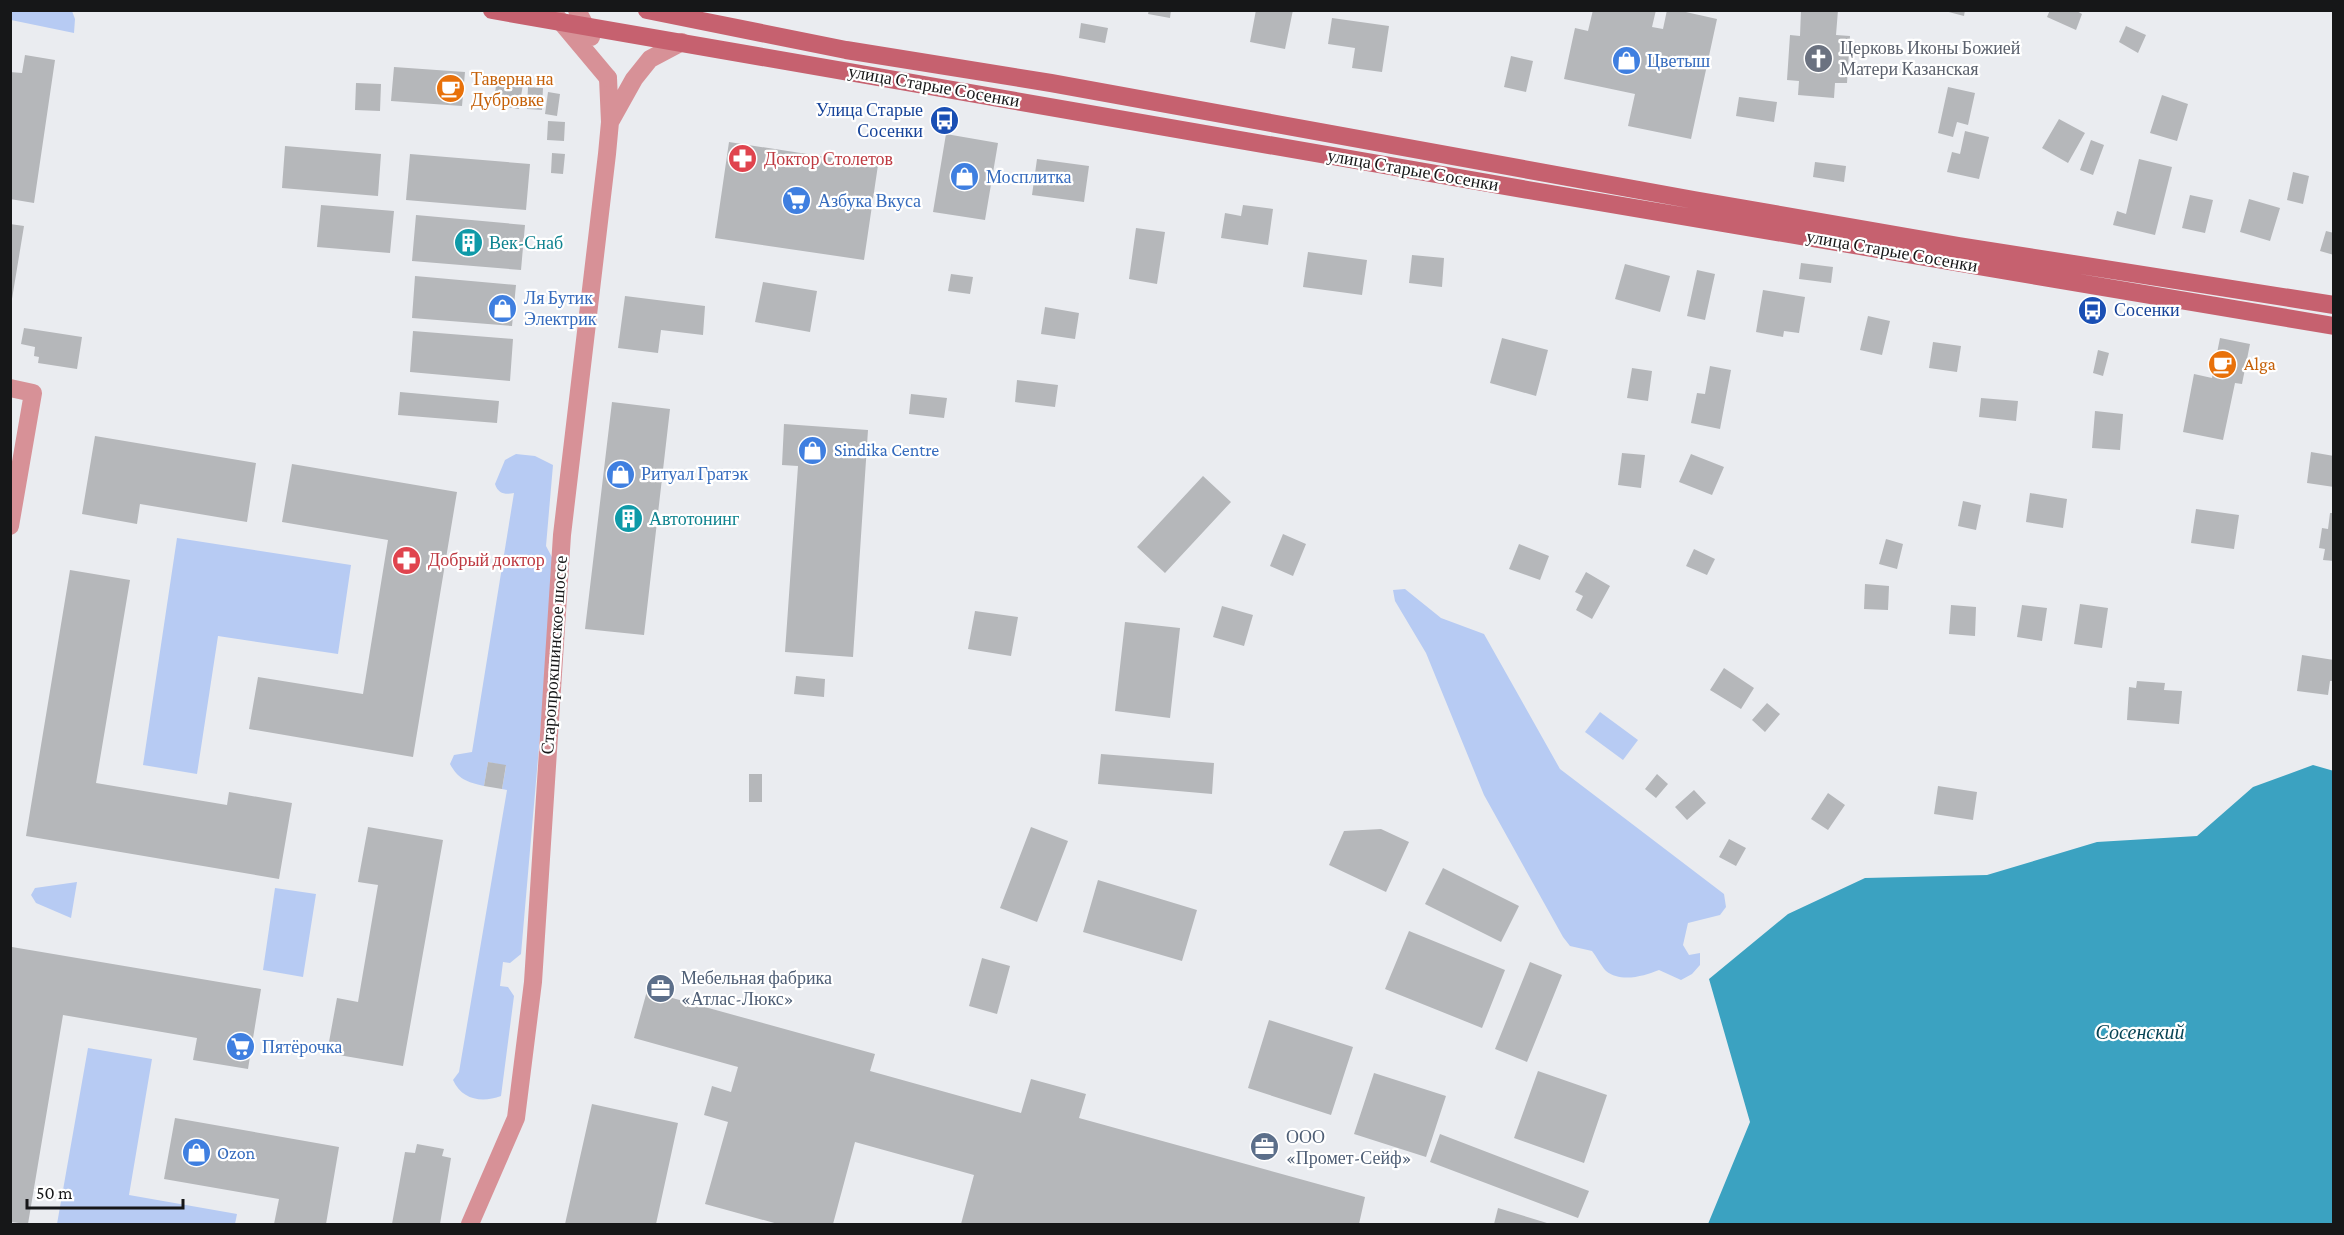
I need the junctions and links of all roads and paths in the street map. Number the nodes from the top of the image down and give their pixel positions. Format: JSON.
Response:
{"nodes":[{"id":1,"x":492,"y":10,"type":"edge"},
{"id":2,"x":647,"y":10,"type":"edge"},
{"id":3,"x":557,"y":16,"type":"edge"},
{"id":4,"x":582,"y":18,"type":"edge"},
{"id":5,"x":682,"y":42,"type":"junction"},
{"id":6,"x":608,"y":78,"type":"junction"},
{"id":7,"x":610,"y":122,"type":"junction"},
{"id":8,"x":2334,"y":305,"type":"edge"},
{"id":9,"x":2334,"y":326,"type":"edge"},
{"id":10,"x":10,"y":388,"type":"edge"},
{"id":11,"x":10,"y":526,"type":"edge"},
{"id":12,"x":470,"y":1224,"type":"edge"}],
"edges":[{"from":1,"to":3,"type":"main road","name":"улица Старые Сосенки"},
{"from":2,"to":8,"type":"main road","name":"улица Старые Сосенки"},
{"from":3,"to":4,"type":"main road","name":"улица Старые Сосенки"},
{"from":3,"to":6,"type":"street"},
{"from":4,"to":5,"type":"main road","name":"улица Старые Сосенки"},
{"from":4,"to":6,"type":"street","name":"Старопрокшинское шоссе"},
{"from":5,"to":7,"type":"street"},
{"from":5,"to":9,"type":"main road","name":"улица Старые Сосенки"},
{"from":6,"to":7,"type":"street","name":"Старопрокшинское шоссе"},
{"from":7,"to":12,"type":"street","name":"Старопрокшинское шоссе"},
{"from":10,"to":11,"type":"street"}]}
